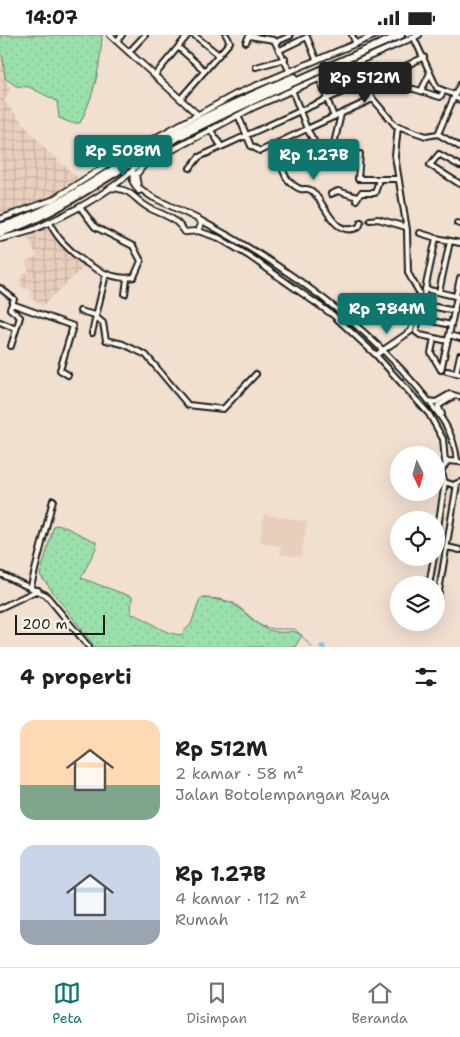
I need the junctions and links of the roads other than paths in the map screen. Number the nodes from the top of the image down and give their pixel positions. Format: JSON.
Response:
{"nodes":[{"id":1,"x":110,"y":35,"type":"edge"},
{"id":2,"x":122,"y":35,"type":"edge"},
{"id":3,"x":145,"y":35,"type":"edge"},
{"id":4,"x":188,"y":35,"type":"edge"},
{"id":5,"x":194,"y":35,"type":"edge"},
{"id":6,"x":226,"y":35,"type":"edge"},
{"id":7,"x":352,"y":35,"type":"edge"},
{"id":8,"x":376,"y":35,"type":"edge"},
{"id":9,"x":391,"y":35,"type":"edge"},
{"id":10,"x":401,"y":35,"type":"edge"},
{"id":11,"x":419,"y":35,"type":"edge"},
{"id":12,"x":290,"y":36,"type":"edge"},
{"id":13,"x":307,"y":36,"type":"edge"},
{"id":14,"x":414,"y":37,"type":"junction"},
{"id":15,"x":275,"y":39,"type":"edge"},
{"id":16,"x":116,"y":41,"type":"junction"},
{"id":17,"x":246,"y":42,"type":"dead end"},
{"id":18,"x":356,"y":43,"type":"junction"},
{"id":19,"x":178,"y":47,"type":"junction"},
{"id":20,"x":280,"y":50,"type":"junction"},
{"id":21,"x":129,"y":52,"type":"junction"},
{"id":22,"x":219,"y":55,"type":"junction"},
{"id":23,"x":424,"y":57,"type":"junction"},
{"id":24,"x":285,"y":59,"type":"junction"},
{"id":25,"x":316,"y":59,"type":"junction"},
{"id":26,"x":354,"y":64,"type":"junction"},
{"id":27,"x":256,"y":67,"type":"dead end"},
{"id":28,"x":289,"y":70,"type":"junction"},
{"id":29,"x":205,"y":71,"type":"junction"},
{"id":30,"x":430,"y":73,"type":"junction"},
{"id":31,"x":155,"y":75,"type":"junction"},
{"id":32,"x":387,"y":75,"type":"junction"},
{"id":33,"x":360,"y":77,"type":"junction"},
{"id":34,"x":319,"y":78,"type":"junction"},
{"id":35,"x":363,"y":83,"type":"junction"},
{"id":36,"x":460,"y":85,"type":"edge"},
{"id":37,"x":292,"y":90,"type":"junction"},
{"id":38,"x":420,"y":91,"type":"junction"},
{"id":39,"x":444,"y":91,"type":"junction"},
{"id":40,"x":454,"y":96,"type":"junction"},
{"id":41,"x":181,"y":98,"type":"junction"},
{"id":42,"x":327,"y":99,"type":"junction"},
{"id":43,"x":373,"y":99,"type":"junction"},
{"id":44,"x":460,"y":99,"type":"edge"},
{"id":45,"x":237,"y":111,"type":"junction"},
{"id":46,"x":300,"y":111,"type":"junction"},
{"id":47,"x":197,"y":114,"type":"junction"},
{"id":48,"x":340,"y":114,"type":"junction"},
{"id":49,"x":334,"y":117,"type":"junction"},
{"id":50,"x":398,"y":127,"type":"junction"},
{"id":51,"x":210,"y":129,"type":"junction"},
{"id":52,"x":307,"y":129,"type":"junction"},
{"id":53,"x":438,"y":134,"type":"junction"},
{"id":54,"x":246,"y":135,"type":"junction"},
{"id":55,"x":276,"y":144,"type":"junction"},
{"id":56,"x":459,"y":145,"type":"edge"},
{"id":57,"x":221,"y":146,"type":"junction"},
{"id":58,"x":360,"y":154,"type":"dead end"},
{"id":59,"x":460,"y":166,"type":"edge"},
{"id":60,"x":190,"y":168,"type":"dead end"},
{"id":61,"x":134,"y":169,"type":"junction"},
{"id":62,"x":379,"y":179,"type":"junction"},
{"id":63,"x":398,"y":179,"type":"junction"},
{"id":64,"x":460,"y":184,"type":"edge"},
{"id":65,"x":134,"y":187,"type":"junction"},
{"id":66,"x":111,"y":188,"type":"junction"},
{"id":67,"x":130,"y":192,"type":"junction"},
{"id":68,"x":331,"y":194,"type":"dead end"},
{"id":69,"x":152,"y":197,"type":"junction"},
{"id":70,"x":80,"y":207,"type":"junction"},
{"id":71,"x":0,"y":219,"type":"edge"},
{"id":72,"x":370,"y":219,"type":"dead end"},
{"id":73,"x":200,"y":220,"type":"junction"},
{"id":74,"x":361,"y":222,"type":"dead end"},
{"id":75,"x":50,"y":223,"type":"junction"},
{"id":76,"x":0,"y":227,"type":"edge"},
{"id":77,"x":406,"y":227,"type":"junction"},
{"id":78,"x":198,"y":231,"type":"junction"},
{"id":79,"x":0,"y":233,"type":"edge"},
{"id":80,"x":420,"y":233,"type":"dead end"},
{"id":81,"x":436,"y":238,"type":"junction"},
{"id":82,"x":0,"y":239,"type":"edge"},
{"id":83,"x":450,"y":241,"type":"junction"},
{"id":84,"x":460,"y":243,"type":"edge"},
{"id":85,"x":106,"y":274,"type":"junction"},
{"id":86,"x":460,"y":278,"type":"edge"},
{"id":87,"x":127,"y":279,"type":"junction"},
{"id":88,"x":425,"y":287,"type":"junction"},
{"id":89,"x":0,"y":288,"type":"edge"},
{"id":90,"x":438,"y":292,"type":"junction"},
{"id":91,"x":125,"y":294,"type":"dead end"},
{"id":92,"x":458,"y":297,"type":"edge"},
{"id":93,"x":12,"y":304,"type":"junction"},
{"id":94,"x":422,"y":304,"type":"junction"},
{"id":95,"x":80,"y":311,"type":"dead end"},
{"id":96,"x":455,"y":311,"type":"junction"},
{"id":97,"x":95,"y":316,"type":"junction"},
{"id":98,"x":419,"y":318,"type":"junction"},
{"id":99,"x":0,"y":321,"type":"edge"},
{"id":100,"x":451,"y":325,"type":"junction"},
{"id":101,"x":16,"y":329,"type":"junction"},
{"id":102,"x":92,"y":333,"type":"dead end"},
{"id":103,"x":449,"y":335,"type":"junction"},
{"id":104,"x":434,"y":338,"type":"junction"},
{"id":105,"x":460,"y":338,"type":"edge"},
{"id":106,"x":448,"y":341,"type":"junction"},
{"id":107,"x":11,"y":346,"type":"dead end"},
{"id":108,"x":382,"y":350,"type":"junction"},
{"id":109,"x":376,"y":355,"type":"junction"},
{"id":110,"x":460,"y":355,"type":"edge"},
{"id":111,"x":447,"y":371,"type":"dead end"},
{"id":112,"x":458,"y":373,"type":"edge"},
{"id":113,"x":256,"y":374,"type":"dead end"},
{"id":114,"x":68,"y":375,"type":"dead end"},
{"id":115,"x":454,"y":396,"type":"junction"},
{"id":116,"x":460,"y":397,"type":"edge"},
{"id":117,"x":429,"y":401,"type":"junction"},
{"id":118,"x":448,"y":427,"type":"junction"},
{"id":119,"x":444,"y":446,"type":"edge"},
{"id":120,"x":459,"y":461,"type":"edge"},
{"id":121,"x":445,"y":463,"type":"edge"},
{"id":122,"x":445,"y":482,"type":"edge"},
{"id":123,"x":459,"y":483,"type":"edge"},
{"id":124,"x":53,"y":500,"type":"dead end"},
{"id":125,"x":447,"y":547,"type":"junction"},
{"id":126,"x":460,"y":549,"type":"edge"},
{"id":127,"x":0,"y":574,"type":"edge"},
{"id":128,"x":442,"y":576,"type":"edge"},
{"id":129,"x":31,"y":586,"type":"junction"},
{"id":130,"x":38,"y":590,"type":"junction"},
{"id":131,"x":0,"y":608,"type":"edge"},
{"id":132,"x":89,"y":647,"type":"edge"}],
"edges":[{"from":1,"to":16,"type":"street"},
{"from":2,"to":16,"type":"street"},
{"from":3,"to":21,"type":"street"},
{"from":4,"to":19,"type":"street"},
{"from":5,"to":22,"type":"street"},
{"from":6,"to":22,"type":"street"},
{"from":7,"to":18,"type":"street"},
{"from":8,"to":18,"type":"street"},
{"from":9,"to":76,"type":"highway"},
{"from":10,"to":45,"type":"highway"},
{"from":11,"to":14,"type":"street"},
{"from":12,"to":15,"type":"street"},
{"from":13,"to":20,"type":"street"},
{"from":13,"to":25,"type":"street"},
{"from":14,"to":23,"type":"street"},
{"from":14,"to":26,"type":"street"},
{"from":15,"to":17,"type":"street"},
{"from":15,"to":20,"type":"street"},
{"from":16,"to":21,"type":"street"},
{"from":18,"to":25,"type":"street"},
{"from":19,"to":29,"type":"street"},
{"from":19,"to":31,"type":"street"},
{"from":20,"to":24,"type":"street"},
{"from":21,"to":31,"type":"street"},
{"from":22,"to":29,"type":"street"},
{"from":23,"to":30,"type":"street"},
{"from":23,"to":32,"type":"street"},
{"from":24,"to":27,"type":"street"},
{"from":24,"to":28,"type":"street"},
{"from":25,"to":28,"type":"street"},
{"from":26,"to":33,"type":"street"},
{"from":26,"to":34,"type":"street"},
{"from":28,"to":47,"type":"street"},
{"from":29,"to":41,"type":"street"},
{"from":30,"to":38,"type":"street"},
{"from":30,"to":39,"type":"street"},
{"from":31,"to":41,"type":"street"},
{"from":32,"to":33,"type":"street"},
{"from":32,"to":38,"type":"street"},
{"from":33,"to":35,"type":"street"},
{"from":34,"to":37,"type":"street"},
{"from":34,"to":42,"type":"street"},
{"from":35,"to":42,"type":"street"},
{"from":35,"to":43,"type":"street"},
{"from":36,"to":40,"type":"street"},
{"from":37,"to":45,"type":"street"},
{"from":37,"to":46,"type":"street"},
{"from":38,"to":39,"type":"street"},
{"from":39,"to":40,"type":"street"},
{"from":40,"to":44,"type":"street"},
{"from":40,"to":53,"type":"street"},
{"from":41,"to":47,"type":"street"},
{"from":42,"to":46,"type":"street"},
{"from":42,"to":49,"type":"street"},
{"from":43,"to":48,"type":"street"},
{"from":43,"to":50,"type":"street"},
{"from":45,"to":51,"type":"street"},
{"from":45,"to":54,"type":"street"},
{"from":45,"to":61,"type":"highway"},
{"from":45,"to":79,"type":"highway"},
{"from":46,"to":52,"type":"street"},
{"from":46,"to":54,"type":"street"},
{"from":47,"to":71,"type":"street"},
{"from":48,"to":49,"type":"street"},
{"from":48,"to":52,"type":"street"},
{"from":49,"to":52,"type":"street"},
{"from":50,"to":53,"type":"street"},
{"from":50,"to":63,"type":"street"},
{"from":51,"to":57,"type":"street"},
{"from":51,"to":69,"type":"street"},
{"from":52,"to":55,"type":"street"},
{"from":53,"to":56,"type":"street"},
{"from":54,"to":55,"type":"street"},
{"from":54,"to":57,"type":"street"},
{"from":55,"to":74,"type":"street"},
{"from":57,"to":60,"type":"street"},
{"from":58,"to":62,"type":"street"},
{"from":59,"to":64,"type":"street"},
{"from":61,"to":65,"type":"street"},
{"from":61,"to":66,"type":"street"},
{"from":62,"to":63,"type":"street"},
{"from":62,"to":68,"type":"street"},
{"from":63,"to":77,"type":"street"},
{"from":65,"to":67,"type":"street"},
{"from":65,"to":69,"type":"street"},
{"from":66,"to":67,"type":"street"},
{"from":66,"to":70,"type":"street"},
{"from":67,"to":78,"type":"street"},
{"from":69,"to":73,"type":"street"},
{"from":70,"to":75,"type":"street"},
{"from":70,"to":87,"type":"street"},
{"from":72,"to":77,"type":"street"},
{"from":73,"to":78,"type":"street"},
{"from":73,"to":108,"type":"street"},
{"from":75,"to":82,"type":"street"},
{"from":75,"to":85,"type":"street"},
{"from":77,"to":108,"type":"street"},
{"from":78,"to":109,"type":"street"},
{"from":80,"to":81,"type":"street"},
{"from":81,"to":83,"type":"street"},
{"from":81,"to":88,"type":"street"},
{"from":83,"to":84,"type":"street"},
{"from":83,"to":90,"type":"street"},
{"from":85,"to":87,"type":"street"},
{"from":85,"to":97,"type":"street"},
{"from":86,"to":92,"type":"street"},
{"from":87,"to":91,"type":"street"},
{"from":88,"to":90,"type":"street"},
{"from":88,"to":94,"type":"street"},
{"from":89,"to":93,"type":"street"},
{"from":90,"to":92,"type":"street"},
{"from":92,"to":96,"type":"street"},
{"from":93,"to":101,"type":"street"},
{"from":93,"to":114,"type":"street"},
{"from":94,"to":96,"type":"street"},
{"from":94,"to":98,"type":"street"},
{"from":95,"to":97,"type":"street"},
{"from":96,"to":100,"type":"street"},
{"from":97,"to":102,"type":"street"},
{"from":97,"to":113,"type":"street"},
{"from":98,"to":100,"type":"street"},
{"from":98,"to":104,"type":"street"},
{"from":99,"to":101,"type":"street"},
{"from":100,"to":103,"type":"street"},
{"from":101,"to":107,"type":"street"},
{"from":103,"to":105,"type":"street"},
{"from":103,"to":106,"type":"street"},
{"from":104,"to":106,"type":"street"},
{"from":104,"to":106,"type":"street"},
{"from":108,"to":109,"type":"street"},
{"from":108,"to":117,"type":"street"},
{"from":109,"to":119,"type":"street"},
{"from":110,"to":112,"type":"street"},
{"from":111,"to":112,"type":"street"},
{"from":115,"to":116,"type":"street"},
{"from":115,"to":117,"type":"street"},
{"from":115,"to":118,"type":"street"},
{"from":117,"to":118,"type":"street"},
{"from":118,"to":120,"type":"street"},
{"from":120,"to":121,"type":"street"},
{"from":122,"to":123,"type":"street"},
{"from":123,"to":125,"type":"street"},
{"from":124,"to":129,"type":"street"},
{"from":125,"to":126,"type":"street"},
{"from":125,"to":128,"type":"street"},
{"from":127,"to":129,"type":"street"},
{"from":129,"to":130,"type":"street"},
{"from":130,"to":131,"type":"street"},
{"from":130,"to":132,"type":"street"}]}
